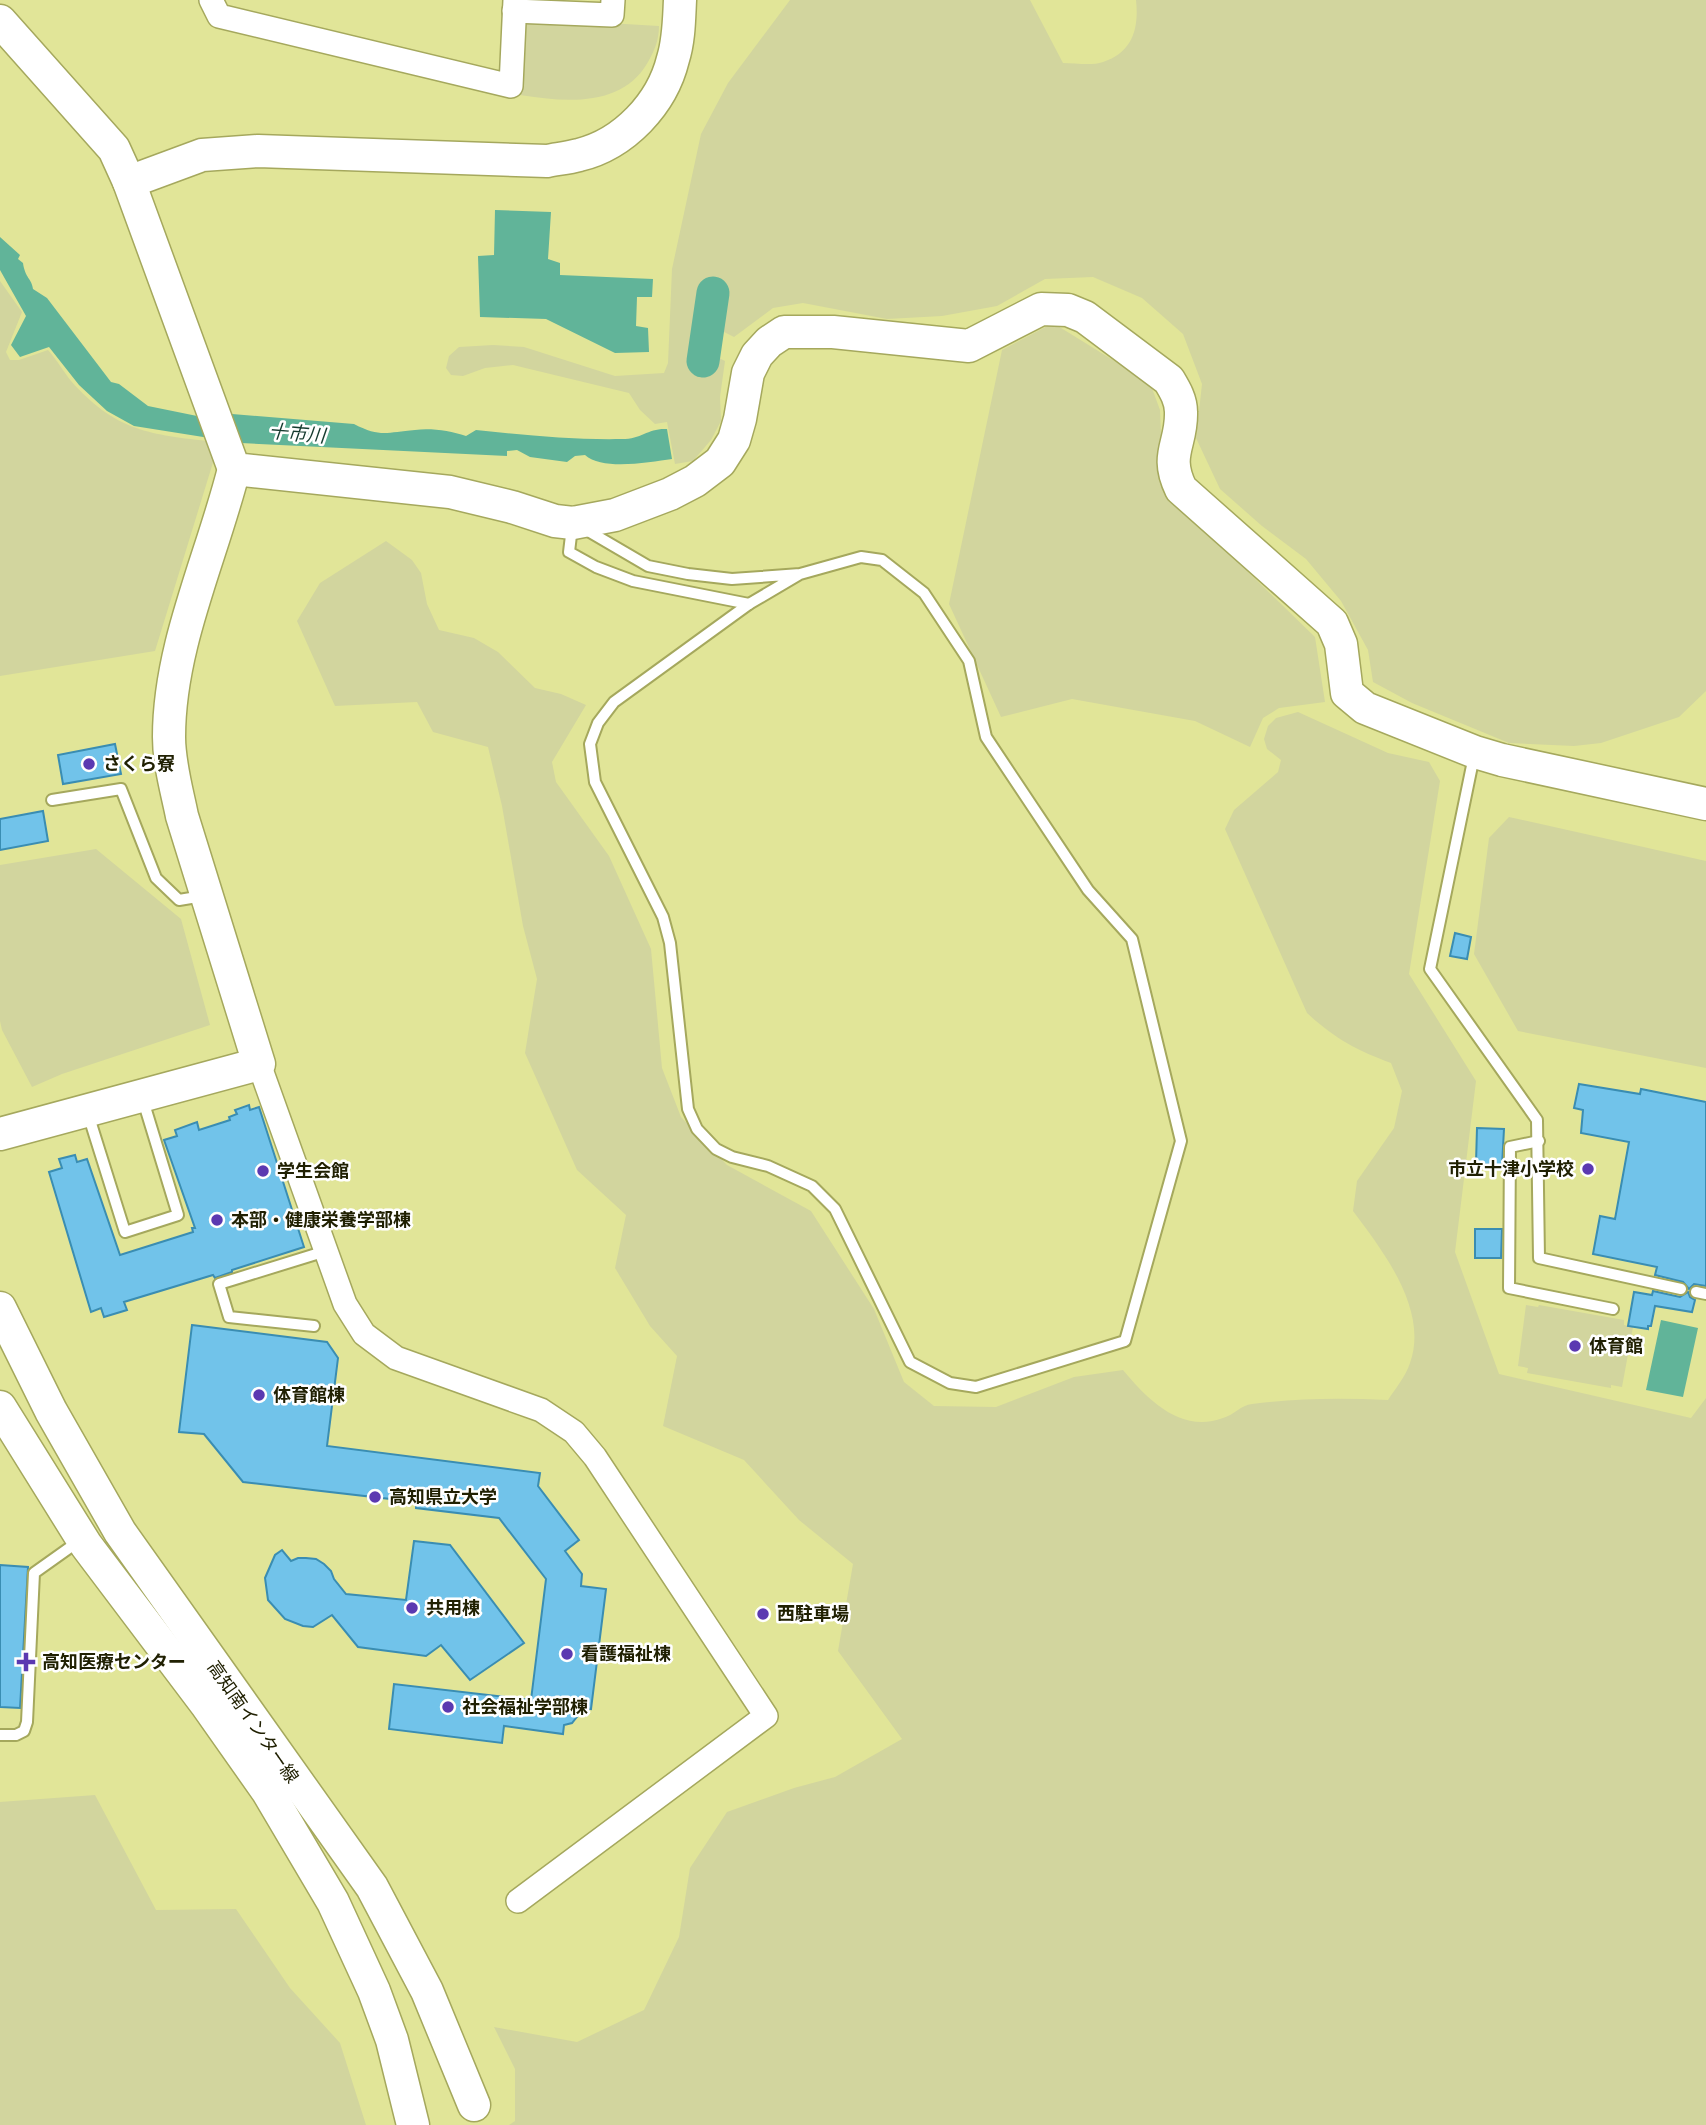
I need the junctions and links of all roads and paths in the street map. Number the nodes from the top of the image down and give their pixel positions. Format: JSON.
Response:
{"nodes":[{"id":1,"x":613,"y":0,"type":"edge"},
{"id":2,"x":680,"y":0,"type":"edge"},
{"id":3,"x":217,"y":5,"type":"edge"},
{"id":4,"x":515,"y":6,"type":"edge"},
{"id":5,"x":0,"y":20,"type":"edge"},
{"id":6,"x":129,"y":182,"type":"junction"},
{"id":7,"x":231,"y":462,"type":"junction"},
{"id":8,"x":573,"y":523,"type":"junction"},
{"id":9,"x":800,"y":574,"type":"junction"},
{"id":10,"x":749,"y":604,"type":"junction"},
{"id":11,"x":1475,"y":752,"type":"junction"},
{"id":12,"x":52,"y":800,"type":"dead end"},
{"id":13,"x":1706,"y":804,"type":"edge"},
{"id":14,"x":206,"y":895,"type":"junction"},
{"id":15,"x":259,"y":1064,"type":"junction"},
{"id":16,"x":142,"y":1095,"type":"junction"},
{"id":17,"x":87,"y":1110,"type":"junction"},
{"id":18,"x":0,"y":1134,"type":"edge"},
{"id":19,"x":1539,"y":1141,"type":"junction"},
{"id":20,"x":326,"y":1251,"type":"junction"},
{"id":21,"x":1681,"y":1289,"type":"dead end"},
{"id":22,"x":0,"y":1308,"type":"edge"},
{"id":23,"x":1613,"y":1309,"type":"dead end"},
{"id":24,"x":314,"y":1326,"type":"dead end"},
{"id":25,"x":0,"y":1407,"type":"edge"},
{"id":26,"x":82,"y":1539,"type":"junction"},
{"id":27,"x":0,"y":1735,"type":"edge"},
{"id":28,"x":518,"y":1901,"type":"dead end"},
{"id":29,"x":474,"y":2105,"type":"dead end"},
{"id":30,"x":413,"y":2125,"type":"edge"}],
"edges":[{"from":1,"to":4,"type":"street"},
{"from":2,"to":6,"type":"street"},
{"from":3,"to":4,"type":"street"},
{"from":5,"to":6,"type":"street"},
{"from":6,"to":7,"type":"street"},
{"from":7,"to":8,"type":"street"},
{"from":7,"to":14,"type":"street"},
{"from":8,"to":9,"type":"lane"},
{"from":8,"to":10,"type":"lane"},
{"from":8,"to":11,"type":"street"},
{"from":9,"to":10,"type":"lane"},
{"from":9,"to":10,"type":"lane"},
{"from":11,"to":13,"type":"street"},
{"from":11,"to":19,"type":"lane"},
{"from":12,"to":14,"type":"lane"},
{"from":14,"to":15,"type":"street"},
{"from":15,"to":16,"type":"street"},
{"from":15,"to":20,"type":"street"},
{"from":16,"to":17,"type":"street"},
{"from":16,"to":17,"type":"lane"},
{"from":17,"to":18,"type":"street"},
{"from":19,"to":21,"type":"lane"},
{"from":19,"to":23,"type":"lane"},
{"from":20,"to":24,"type":"lane"},
{"from":20,"to":28,"type":"street"},
{"from":22,"to":29,"type":"street","name":"高知南インター線"},
{"from":25,"to":26,"type":"street","name":"高知南インター線"},
{"from":26,"to":27,"type":"lane"},
{"from":26,"to":30,"type":"street","name":"高知南インター線"}]}
